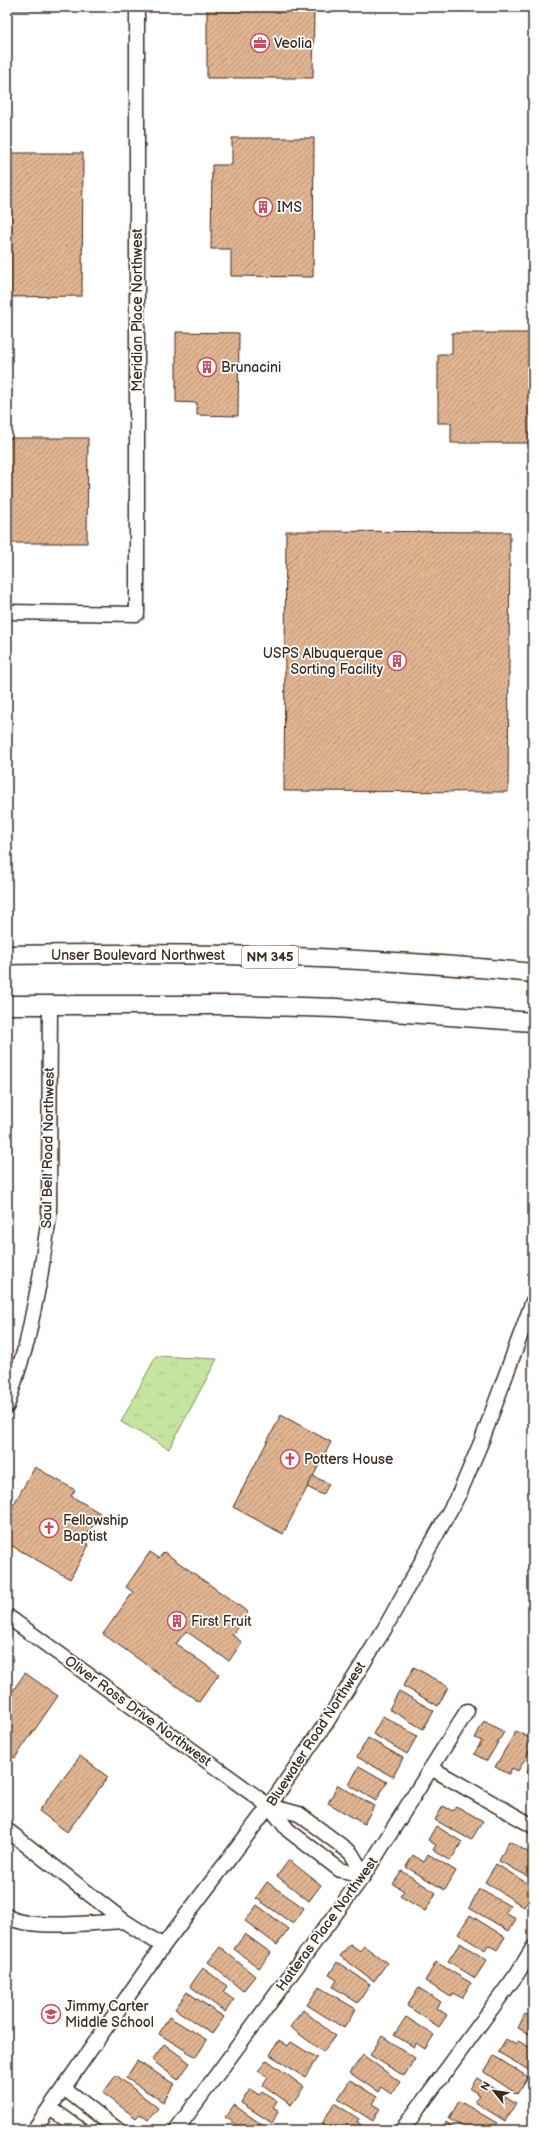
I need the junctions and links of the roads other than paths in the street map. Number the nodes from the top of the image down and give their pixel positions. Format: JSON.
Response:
{"nodes":[{"id":1,"x":137,"y":7,"type":"edge"},
{"id":2,"x":7,"y":612,"type":"edge"},
{"id":3,"x":7,"y":955,"type":"edge"},
{"id":4,"x":533,"y":973,"type":"edge"},
{"id":5,"x":7,"y":1005,"type":"edge"},
{"id":6,"x":50,"y":1005,"type":"junction"},
{"id":7,"x":533,"y":1022,"type":"edge"},
{"id":8,"x":533,"y":1301,"type":"edge"},
{"id":9,"x":7,"y":1406,"type":"edge"},
{"id":10,"x":7,"y":1616,"type":"edge"},
{"id":11,"x":467,"y":1711,"type":"dead end"},
{"id":12,"x":431,"y":1768,"type":"junction"},
{"id":13,"x":269,"y":1806,"type":"junction"},
{"id":14,"x":533,"y":1826,"type":"edge"},
{"id":15,"x":7,"y":1830,"type":"edge"},
{"id":16,"x":364,"y":1875,"type":"junction"},
{"id":17,"x":7,"y":1916,"type":"edge"},
{"id":18,"x":124,"y":1920,"type":"junction"},
{"id":19,"x":164,"y":1946,"type":"junction"},
{"id":20,"x":533,"y":1948,"type":"edge"},
{"id":21,"x":64,"y":2088,"type":"junction"},
{"id":22,"x":50,"y":2108,"type":"junction"},
{"id":23,"x":34,"y":2130,"type":"edge"},
{"id":24,"x":81,"y":2130,"type":"edge"},
{"id":25,"x":118,"y":2130,"type":"edge"},
{"id":26,"x":176,"y":2130,"type":"edge"},
{"id":27,"x":402,"y":2130,"type":"edge"}],
"edges":[{"from":1,"to":2,"type":"street","name":"Meridian Place Northwest"},
{"from":3,"to":4,"type":"main road","name":"Unser Boulevard Northwest","number":"NM 345"},
{"from":5,"to":6,"type":"main road"},
{"from":6,"to":7,"type":"main road"},
{"from":6,"to":9,"type":"street","name":"Saul Bell Road Northwest"},
{"from":8,"to":13,"type":"street","name":"Bluewater Road Northwest"},
{"from":10,"to":13,"type":"street","name":"Oliver Ross Drive Northwest"},
{"from":11,"to":12,"type":"street","name":"Hatteras Place Northwest"},
{"from":12,"to":14,"type":"street"},
{"from":12,"to":16,"type":"street","name":"Hatteras Place Northwest"},
{"from":13,"to":16,"type":"street"},
{"from":13,"to":16,"type":"street"},
{"from":13,"to":19,"type":"street","name":"Bluewater Road Northwest"},
{"from":15,"to":18,"type":"street"},
{"from":16,"to":26,"type":"street","name":"Hatteras Place Northwest"},
{"from":17,"to":18,"type":"street"},
{"from":18,"to":19,"type":"street"},
{"from":19,"to":21,"type":"street","name":"Bluewater Road Northwest"},
{"from":20,"to":27,"type":"street"},
{"from":21,"to":22,"type":"street","name":"Bluewater Road Northwest"},
{"from":21,"to":25,"type":"street"},
{"from":22,"to":23,"type":"street","name":"Bluewater Road Northwest"},
{"from":22,"to":24,"type":"street"}]}
